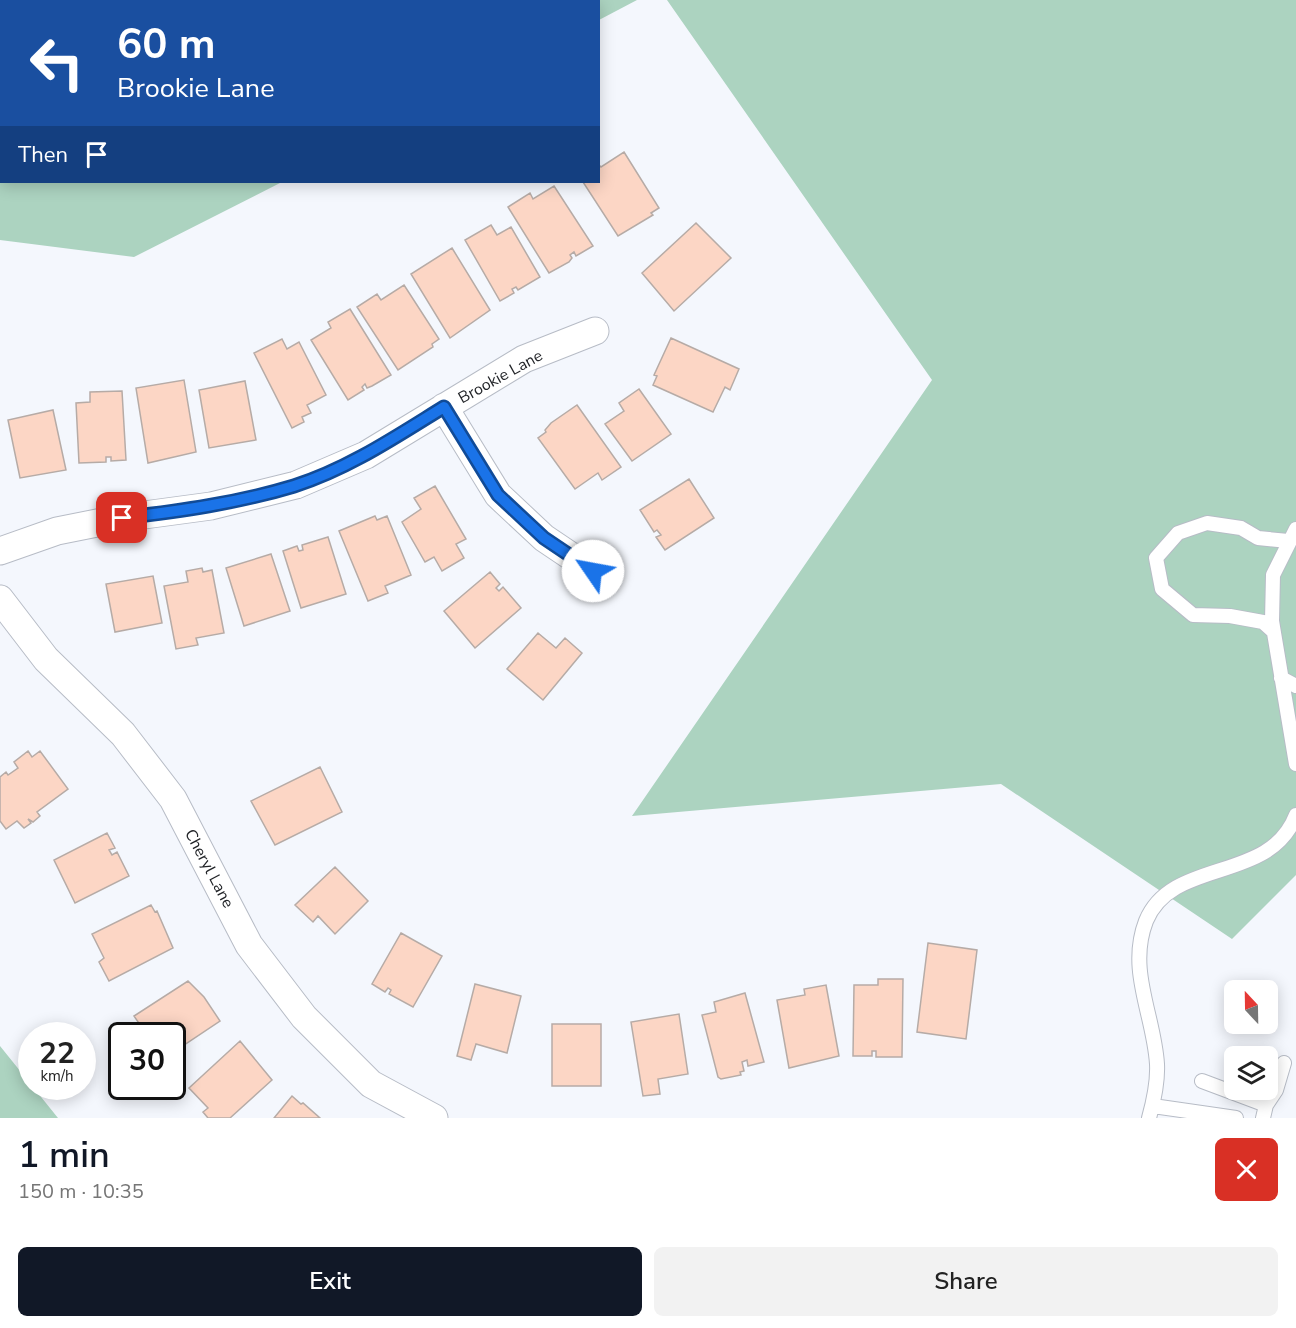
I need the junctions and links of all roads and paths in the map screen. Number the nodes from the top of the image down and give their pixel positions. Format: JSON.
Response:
{"nodes":[{"id":1,"x":595,"y":331,"type":"dead end"},
{"id":2,"x":444,"y":407,"type":"junction"},
{"id":3,"x":1292,"y":535,"type":"edge"},
{"id":4,"x":0,"y":551,"type":"edge"},
{"id":5,"x":593,"y":571,"type":"dead end"},
{"id":6,"x":0,"y":598,"type":"edge"},
{"id":7,"x":1273,"y":631,"type":"junction"},
{"id":8,"x":1281,"y":678,"type":"junction"},
{"id":9,"x":1296,"y":686,"type":"edge"},
{"id":10,"x":1296,"y":764,"type":"edge"},
{"id":11,"x":1296,"y":815,"type":"edge"},
{"id":12,"x":1284,"y":1063,"type":"dead end"},
{"id":13,"x":1202,"y":1081,"type":"dead end"},
{"id":14,"x":1264,"y":1111,"type":"edge"},
{"id":15,"x":1151,"y":1112,"type":"edge"},
{"id":16,"x":434,"y":1118,"type":"edge"},
{"id":17,"x":1236,"y":1118,"type":"edge"}],
"edges":[{"from":1,"to":2,"type":"street","name":"Brookie Lane"},
{"from":2,"to":4,"type":"street","name":"Brookie Lane"},
{"from":2,"to":5,"type":"street"},
{"from":3,"to":7,"type":"lane"},
{"from":3,"to":7,"type":"lane"},
{"from":6,"to":16,"type":"street","name":"Cheryl Lane"},
{"from":7,"to":8,"type":"lane"},
{"from":8,"to":9,"type":"lane"},
{"from":8,"to":10,"type":"lane"},
{"from":11,"to":15,"type":"lane"},
{"from":12,"to":14,"type":"lane"},
{"from":13,"to":14,"type":"lane"},
{"from":15,"to":17,"type":"lane"}]}
